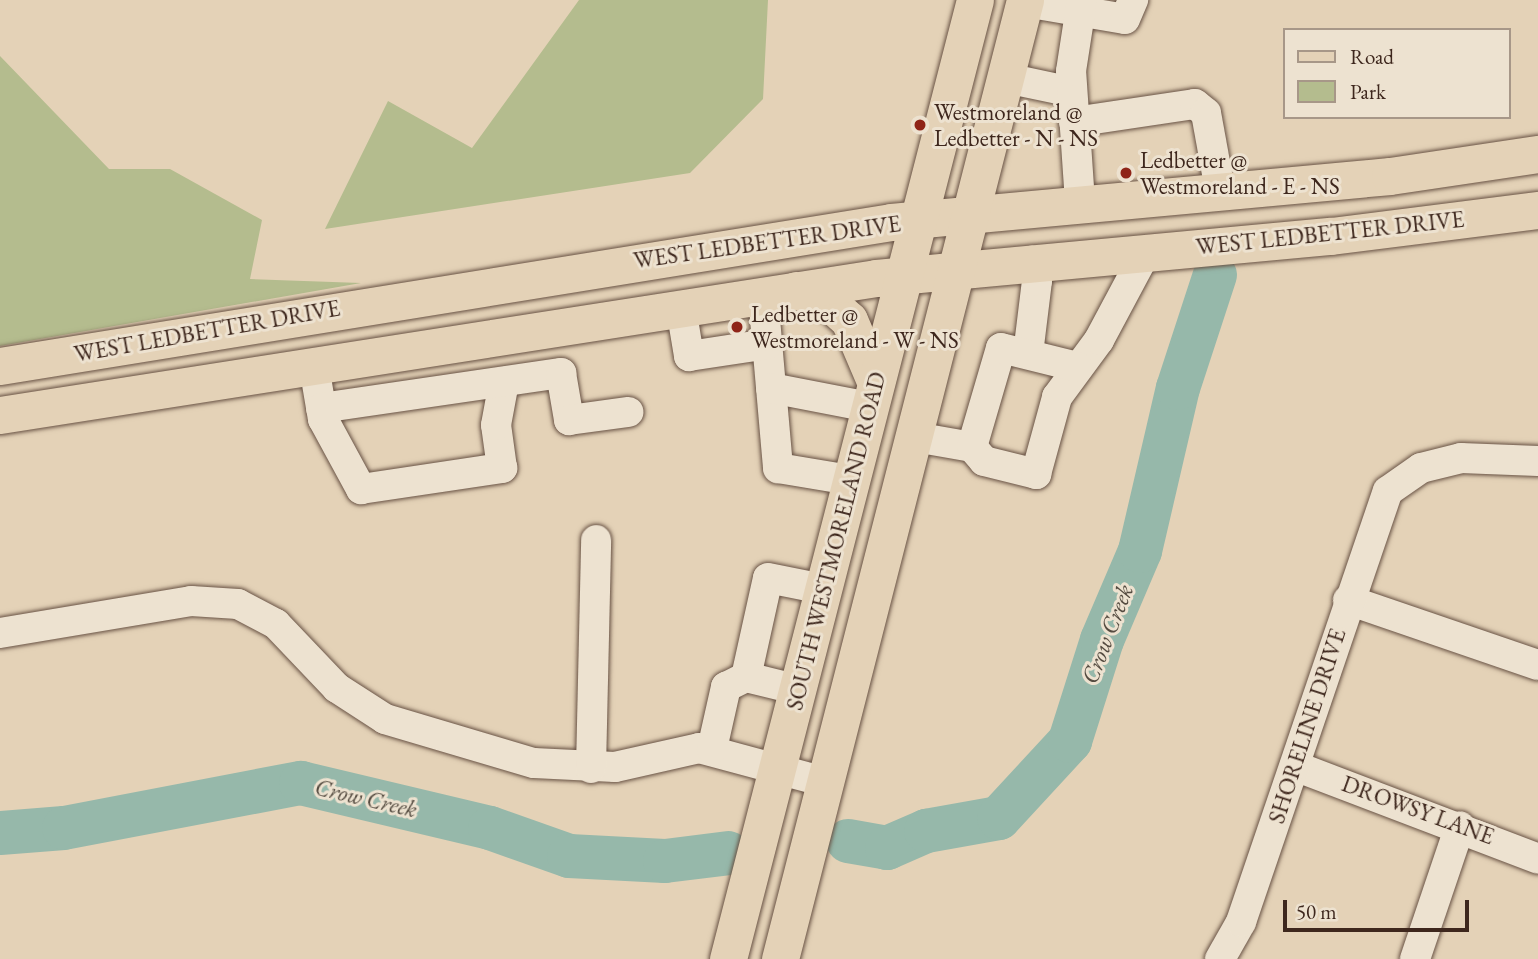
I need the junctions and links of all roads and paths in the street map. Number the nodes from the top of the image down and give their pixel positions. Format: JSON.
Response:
{"nodes":[{"id":1,"x":975,"y":0,"type":"edge"},
{"id":2,"x":1133,"y":0,"type":"edge"},
{"id":3,"x":1025,"y":1,"type":"edge"},
{"id":4,"x":1080,"y":6,"type":"edge"},
{"id":5,"x":1006,"y":78,"type":"junction"},
{"id":6,"x":1072,"y":92,"type":"junction"},
{"id":7,"x":1074,"y":122,"type":"junction"},
{"id":8,"x":1538,"y":154,"type":"edge"},
{"id":9,"x":1390,"y":176,"type":"junction"},
{"id":10,"x":1220,"y":190,"type":"junction"},
{"id":11,"x":1080,"y":202,"type":"junction"},
{"id":12,"x":1538,"y":210,"type":"edge"},
{"id":13,"x":969,"y":213,"type":"junction"},
{"id":14,"x":918,"y":219,"type":"junction"},
{"id":15,"x":1395,"y":229,"type":"junction"},
{"id":16,"x":1146,"y":251,"type":"junction"},
{"id":17,"x":1032,"y":261,"type":"junction"},
{"id":18,"x":956,"y":268,"type":"junction"},
{"id":19,"x":904,"y":275,"type":"junction"},
{"id":20,"x":496,"y":282,"type":"junction"},
{"id":21,"x":780,"y":293,"type":"junction"},
{"id":22,"x":681,"y":308,"type":"junction"},
{"id":23,"x":505,"y":336,"type":"junction"},
{"id":24,"x":767,"y":344,"type":"junction"},
{"id":25,"x":1028,"y":355,"type":"junction"},
{"id":26,"x":0,"y":366,"type":"edge"},
{"id":27,"x":314,"y":366,"type":"junction"},
{"id":28,"x":1078,"y":367,"type":"junction"},
{"id":29,"x":509,"y":381,"type":"junction"},
{"id":30,"x":771,"y":388,"type":"junction"},
{"id":31,"x":872,"y":394,"type":"junction"},
{"id":32,"x":321,"y":408,"type":"junction"},
{"id":33,"x":628,"y":412,"type":"dead end"},
{"id":34,"x":0,"y":415,"type":"edge"},
{"id":35,"x":915,"y":438,"type":"junction"},
{"id":36,"x":972,"y":447,"type":"junction"},
{"id":37,"x":1538,"y":461,"type":"edge"},
{"id":38,"x":850,"y":480,"type":"junction"},
{"id":39,"x":596,"y":540,"type":"dead end"},
{"id":40,"x":823,"y":589,"type":"junction"},
{"id":41,"x":1348,"y":600,"type":"junction"},
{"id":42,"x":0,"y":634,"type":"edge"},
{"id":43,"x":1538,"y":665,"type":"edge"},
{"id":44,"x":746,"y":677,"type":"junction"},
{"id":45,"x":799,"y":690,"type":"junction"},
{"id":46,"x":712,"y":749,"type":"junction"},
{"id":47,"x":1295,"y":766,"type":"junction"},
{"id":48,"x":590,"y":768,"type":"junction"},
{"id":49,"x":779,"y":768,"type":"junction"},
{"id":50,"x":825,"y":782,"type":"junction"},
{"id":51,"x":1460,"y":826,"type":"junction"},
{"id":52,"x":1538,"y":859,"type":"edge"},
{"id":53,"x":728,"y":959,"type":"edge"},
{"id":54,"x":780,"y":959,"type":"edge"},
{"id":55,"x":1220,"y":959,"type":"edge"},
{"id":56,"x":1415,"y":959,"type":"edge"}],
"edges":[{"from":1,"to":14,"type":"main road","name":"SOUTH WESTMORELAND ROAD"},
{"from":2,"to":4,"type":"street"},
{"from":3,"to":4,"type":"street"},
{"from":3,"to":5,"type":"main road"},
{"from":4,"to":6,"type":"street"},
{"from":5,"to":6,"type":"street"},
{"from":5,"to":13,"type":"main road"},
{"from":6,"to":7,"type":"street"},
{"from":7,"to":10,"type":"street"},
{"from":7,"to":11,"type":"street"},
{"from":8,"to":9,"type":"main road","name":"WEST LEDBETTER DRIVE"},
{"from":9,"to":10,"type":"main road","name":"WEST LEDBETTER DRIVE"},
{"from":9,"to":15,"type":"main road"},
{"from":10,"to":11,"type":"main road","name":"WEST LEDBETTER DRIVE"},
{"from":11,"to":13,"type":"main road","name":"WEST LEDBETTER DRIVE"},
{"from":12,"to":15,"type":"main road","name":"WEST LEDBETTER DRIVE"},
{"from":13,"to":14,"type":"main road","name":"WEST LEDBETTER DRIVE"},
{"from":13,"to":18,"type":"main road"},
{"from":14,"to":19,"type":"main road","name":"SOUTH WESTMORELAND ROAD"},
{"from":14,"to":20,"type":"main road","name":"WEST LEDBETTER DRIVE"},
{"from":15,"to":16,"type":"main road","name":"WEST LEDBETTER DRIVE"},
{"from":16,"to":17,"type":"main road","name":"WEST LEDBETTER DRIVE"},
{"from":16,"to":28,"type":"street"},
{"from":17,"to":18,"type":"main road","name":"WEST LEDBETTER DRIVE"},
{"from":17,"to":25,"type":"street"},
{"from":18,"to":19,"type":"main road","name":"WEST LEDBETTER DRIVE"},
{"from":18,"to":35,"type":"main road"},
{"from":19,"to":21,"type":"main road","name":"WEST LEDBETTER DRIVE"},
{"from":19,"to":31,"type":"main road","name":"SOUTH WESTMORELAND ROAD"},
{"from":20,"to":23,"type":"main road"},
{"from":20,"to":26,"type":"main road","name":"WEST LEDBETTER DRIVE"},
{"from":21,"to":22,"type":"main road","name":"WEST LEDBETTER DRIVE"},
{"from":21,"to":24,"type":"street"},
{"from":21,"to":31,"type":"main road"},
{"from":22,"to":23,"type":"main road","name":"WEST LEDBETTER DRIVE"},
{"from":22,"to":24,"type":"street"},
{"from":23,"to":27,"type":"main road","name":"WEST LEDBETTER DRIVE"},
{"from":23,"to":29,"type":"street"},
{"from":24,"to":30,"type":"street"},
{"from":25,"to":28,"type":"street"},
{"from":25,"to":36,"type":"street"},
{"from":27,"to":32,"type":"street"},
{"from":27,"to":34,"type":"main road","name":"WEST LEDBETTER DRIVE"},
{"from":28,"to":36,"type":"street"},
{"from":29,"to":32,"type":"street"},
{"from":29,"to":32,"type":"street"},
{"from":29,"to":33,"type":"street"},
{"from":30,"to":31,"type":"street"},
{"from":30,"to":38,"type":"street"},
{"from":31,"to":38,"type":"main road","name":"SOUTH WESTMORELAND ROAD"},
{"from":35,"to":36,"type":"street"},
{"from":35,"to":50,"type":"main road"},
{"from":37,"to":41,"type":"street","name":"SHORELINE DRIVE"},
{"from":38,"to":40,"type":"main road","name":"SOUTH WESTMORELAND ROAD"},
{"from":39,"to":48,"type":"street"},
{"from":40,"to":44,"type":"street"},
{"from":40,"to":45,"type":"main road","name":"SOUTH WESTMORELAND ROAD"},
{"from":41,"to":43,"type":"street"},
{"from":41,"to":47,"type":"street","name":"SHORELINE DRIVE"},
{"from":42,"to":48,"type":"street"},
{"from":44,"to":45,"type":"street"},
{"from":44,"to":46,"type":"street"},
{"from":45,"to":49,"type":"main road","name":"SOUTH WESTMORELAND ROAD"},
{"from":46,"to":48,"type":"street"},
{"from":46,"to":49,"type":"street"},
{"from":47,"to":51,"type":"street","name":"DROWSY LANE"},
{"from":47,"to":55,"type":"street","name":"SHORELINE DRIVE"},
{"from":49,"to":50,"type":"street"},
{"from":49,"to":53,"type":"main road","name":"SOUTH WESTMORELAND ROAD"},
{"from":50,"to":54,"type":"main road"},
{"from":51,"to":52,"type":"street","name":"DROWSY LANE"},
{"from":51,"to":56,"type":"street"}]}
